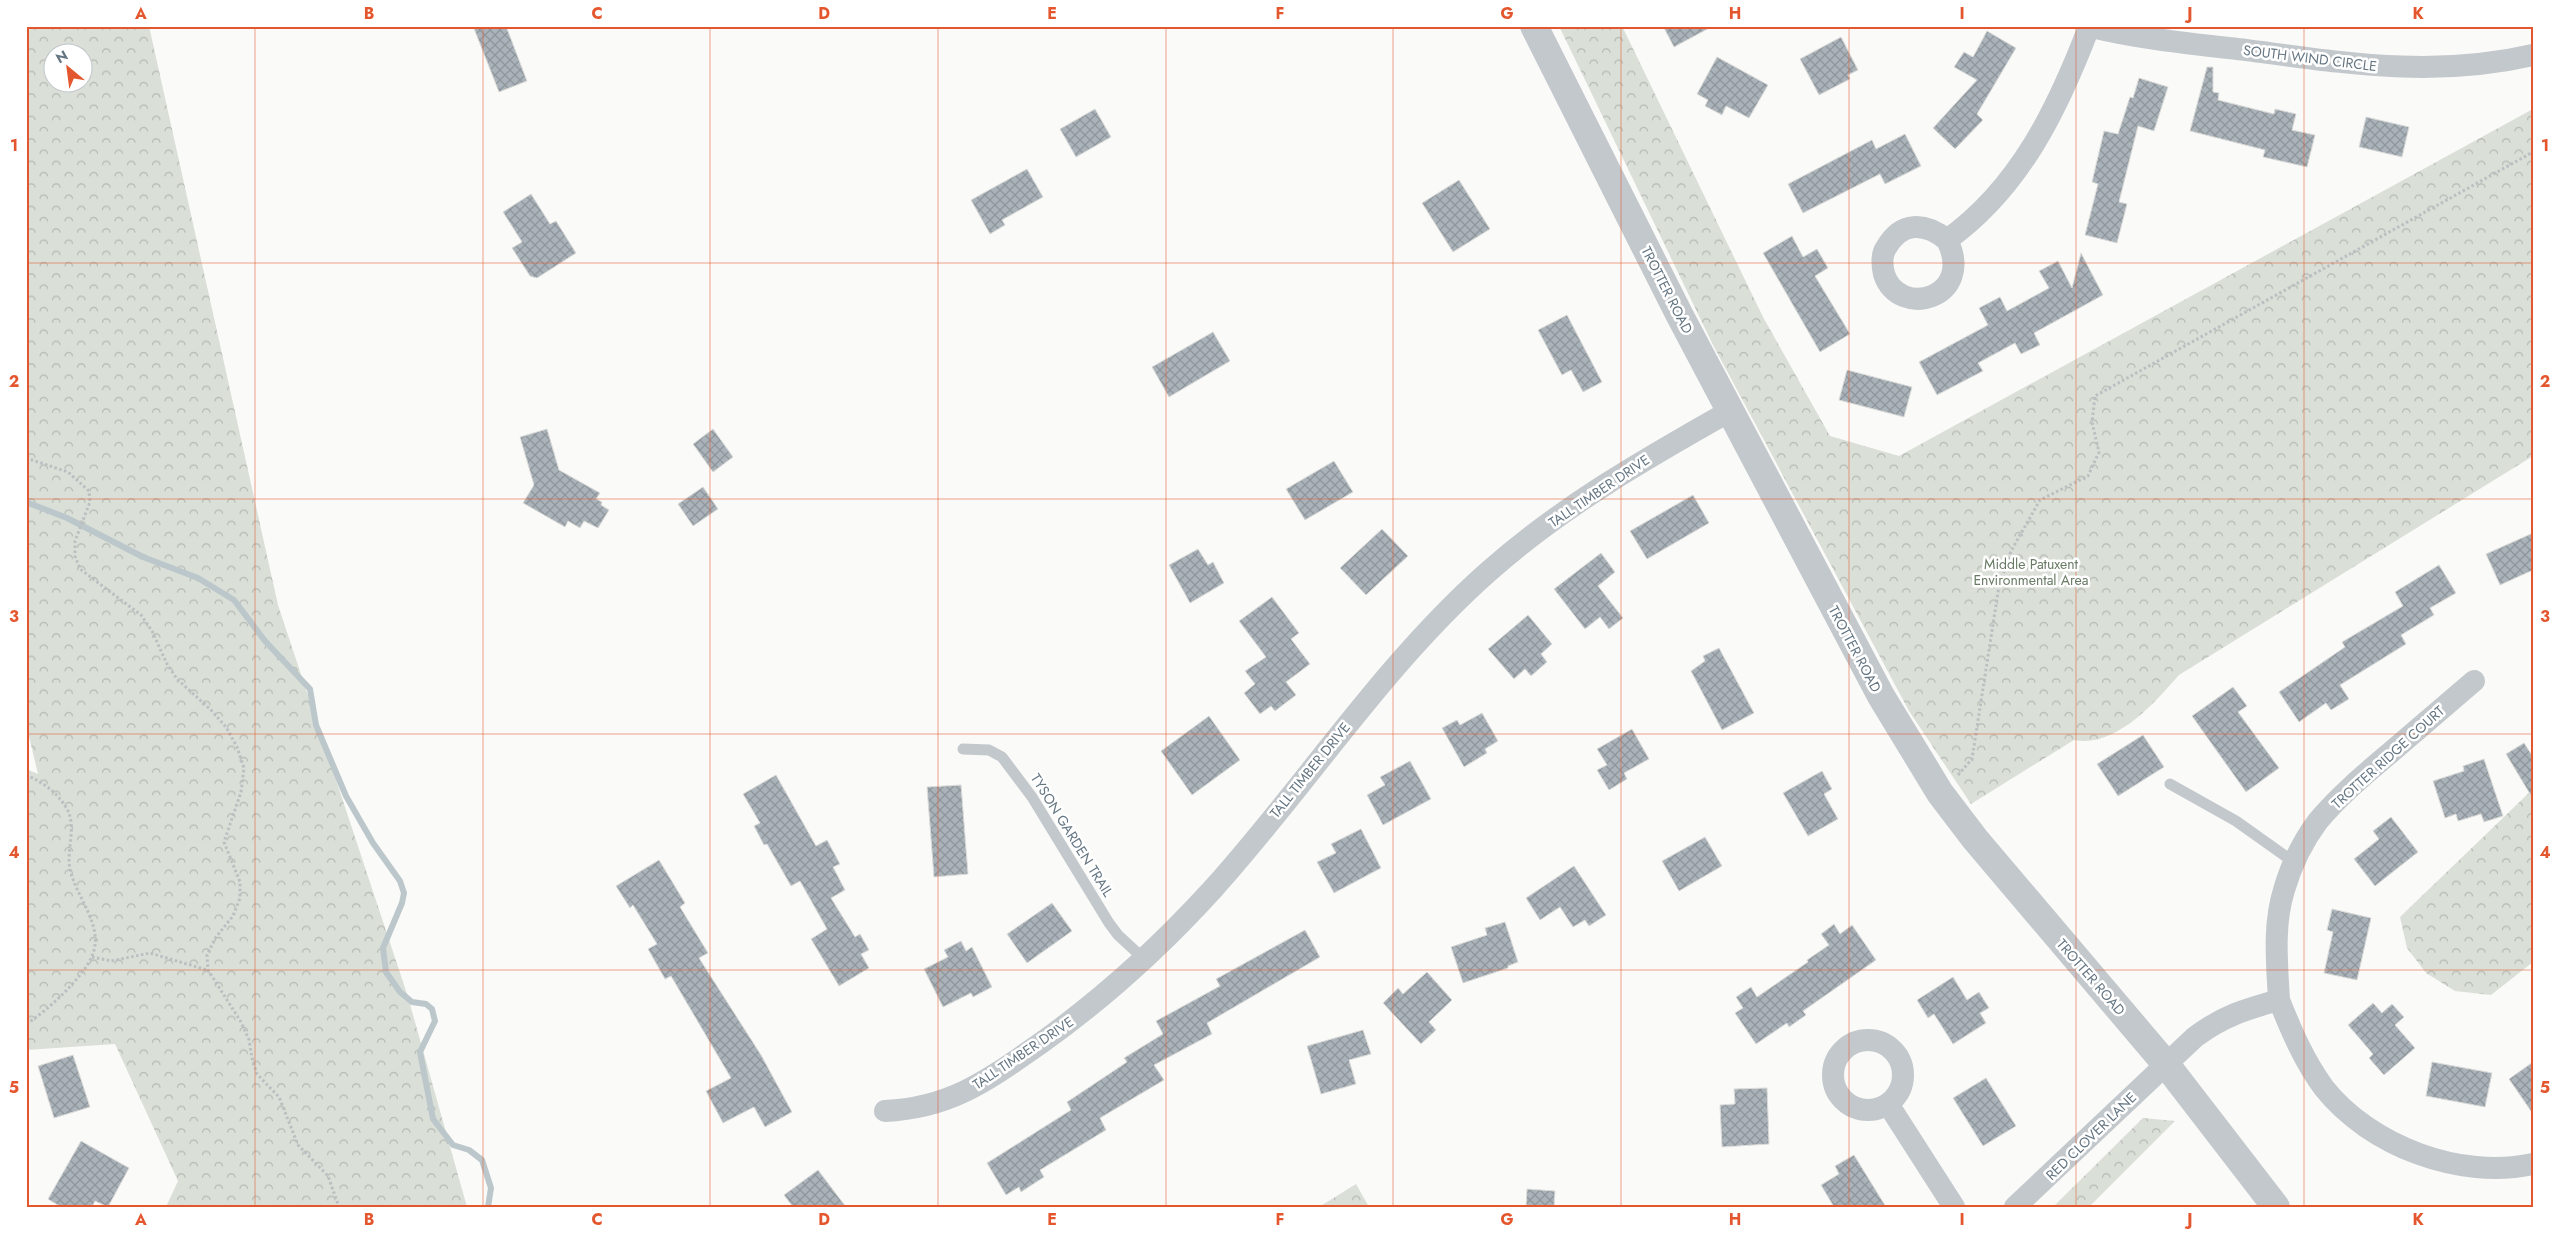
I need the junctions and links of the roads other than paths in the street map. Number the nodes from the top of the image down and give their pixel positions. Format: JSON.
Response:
{"nodes":[{"id":1,"x":1534,"y":26,"type":"edge"},
{"id":2,"x":2089,"y":26,"type":"edge"},
{"id":3,"x":2533,"y":55,"type":"edge"},
{"id":4,"x":1947,"y":240,"type":"dead end"},
{"id":5,"x":1730,"y":411,"type":"junction"},
{"id":6,"x":2474,"y":681,"type":"dead end"},
{"id":7,"x":963,"y":749,"type":"dead end"},
{"id":8,"x":2170,"y":784,"type":"dead end"},
{"id":9,"x":2295,"y":863,"type":"junction"},
{"id":10,"x":1144,"y":959,"type":"junction"},
{"id":11,"x":2279,"y":1000,"type":"junction"},
{"id":12,"x":2165,"y":1063,"type":"junction"},
{"id":13,"x":1888,"y":1104,"type":"dead end"},
{"id":14,"x":885,"y":1111,"type":"dead end"},
{"id":15,"x":2533,"y":1164,"type":"edge"},
{"id":16,"x":1954,"y":1207,"type":"edge"},
{"id":17,"x":2016,"y":1207,"type":"edge"},
{"id":18,"x":2276,"y":1207,"type":"edge"}],
"edges":[{"from":1,"to":5,"type":"street","name":"TROTTER ROAD"},
{"from":2,"to":3,"type":"street","name":"SOUTH WIND CIRCLE"},
{"from":2,"to":4,"type":"street"},
{"from":5,"to":10,"type":"street","name":"TALL TIMBER DRIVE"},
{"from":5,"to":12,"type":"street","name":"TROTTER ROAD"},
{"from":6,"to":9,"type":"street","name":"TROTTER RIDGE COURT"},
{"from":7,"to":10,"type":"lane","name":"TYSON GARDEN TRAIL"},
{"from":8,"to":9,"type":"lane"},
{"from":9,"to":11,"type":"street","name":"TROTTER RIDGE COURT"},
{"from":10,"to":14,"type":"street","name":"TALL TIMBER DRIVE"},
{"from":11,"to":12,"type":"street"},
{"from":11,"to":15,"type":"street","name":"TROTTER RIDGE COURT"},
{"from":12,"to":17,"type":"street","name":"RED CLOVER LANE"},
{"from":12,"to":18,"type":"street","name":"TROTTER ROAD"},
{"from":13,"to":16,"type":"street"}]}
